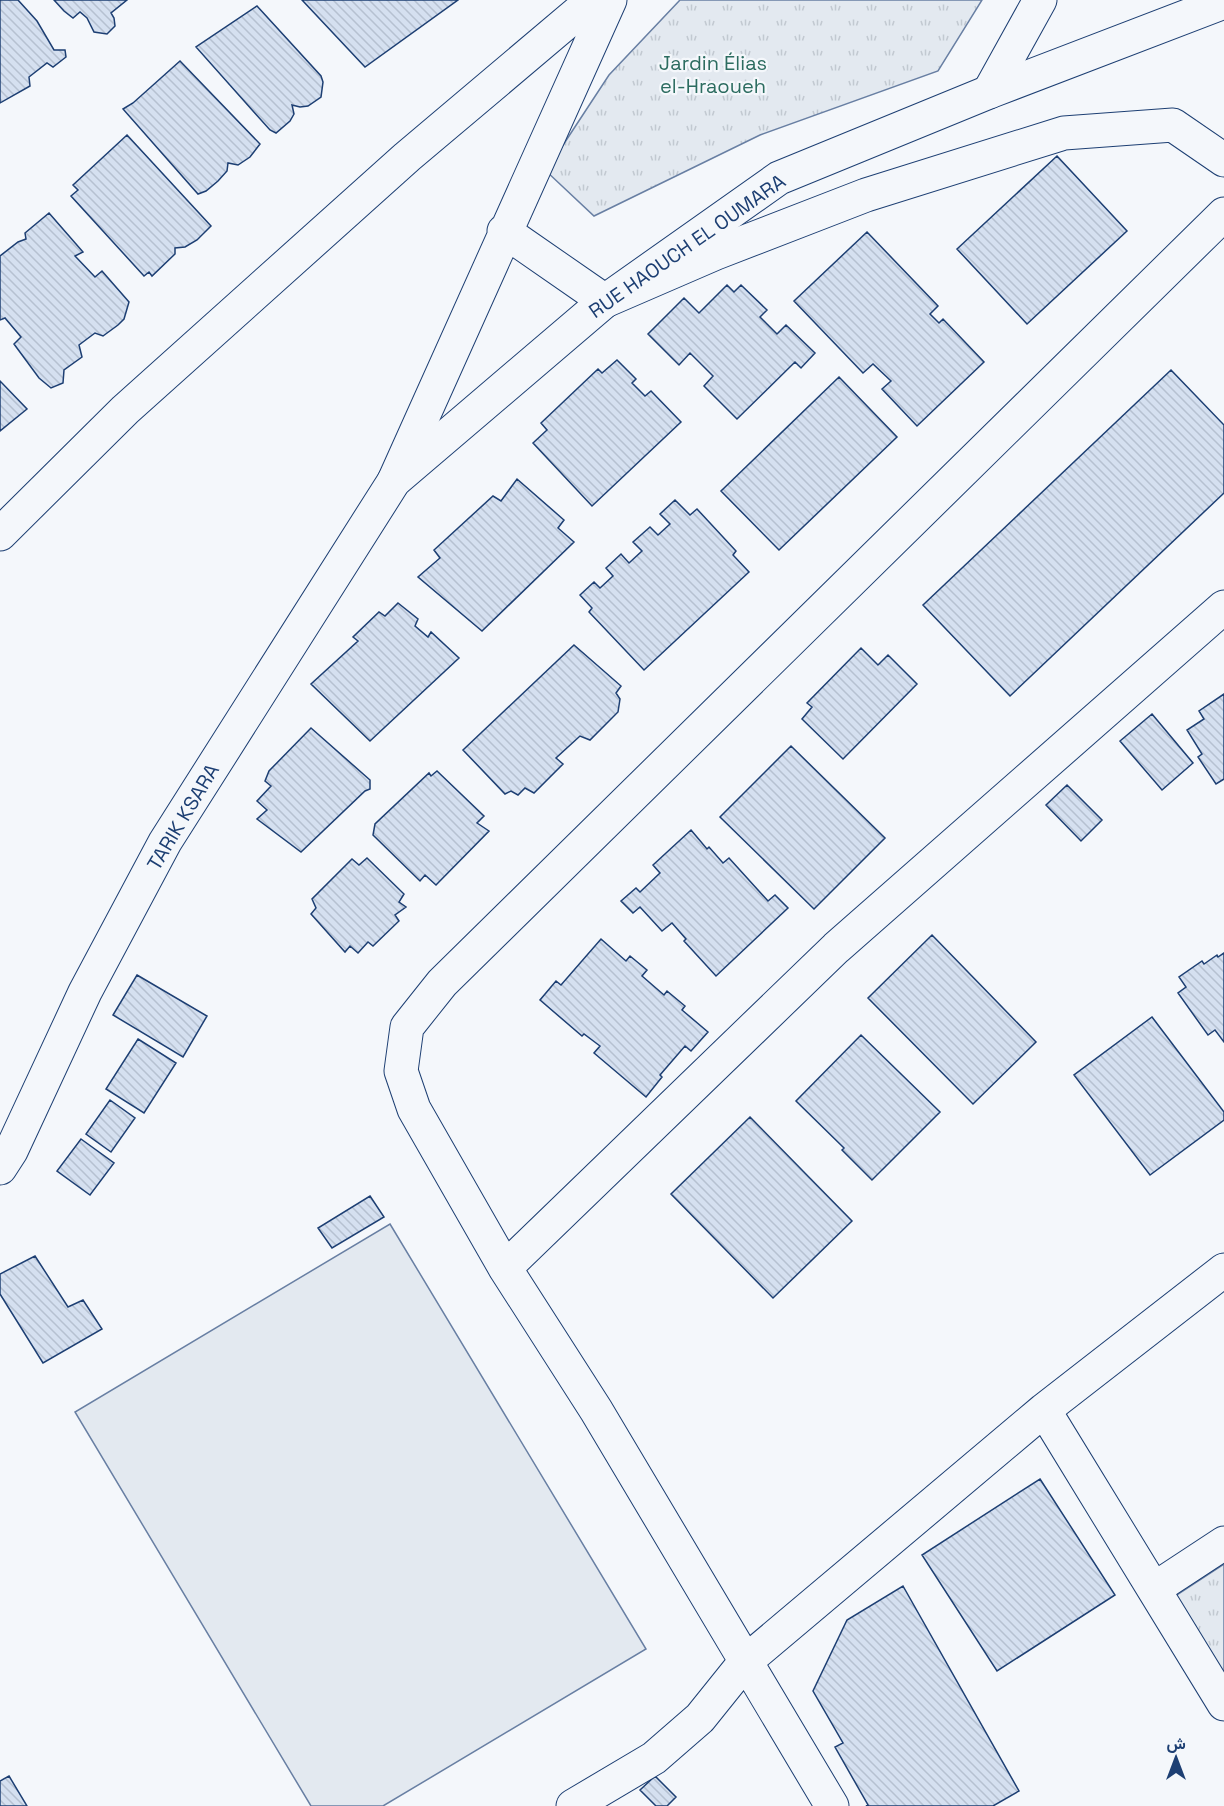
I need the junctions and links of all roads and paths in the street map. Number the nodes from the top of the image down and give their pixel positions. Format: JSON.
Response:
{"nodes":[{"id":1,"x":593,"y":0,"type":"edge"},
{"id":2,"x":610,"y":0,"type":"edge"},
{"id":3,"x":1040,"y":0,"type":"edge"},
{"id":4,"x":1224,"y":2,"type":"edge"},
{"id":5,"x":989,"y":92,"type":"junction"},
{"id":6,"x":1224,"y":160,"type":"edge"},
{"id":7,"x":1224,"y":214,"type":"edge"},
{"id":8,"x":504,"y":231,"type":"junction"},
{"id":9,"x":605,"y":301,"type":"junction"},
{"id":10,"x":393,"y":481,"type":"junction"},
{"id":11,"x":0,"y":534,"type":"edge"},
{"id":12,"x":1224,"y":607,"type":"edge"},
{"id":13,"x":0,"y":1168,"type":"edge"},
{"id":14,"x":505,"y":1268,"type":"junction"},
{"id":15,"x":1224,"y":1270,"type":"edge"},
{"id":16,"x":1044,"y":1410,"type":"junction"},
{"id":17,"x":1224,"y":1543,"type":"edge"},
{"id":18,"x":1154,"y":1588,"type":"junction"},
{"id":19,"x":745,"y":1662,"type":"junction"},
{"id":20,"x":1224,"y":1704,"type":"edge"},
{"id":21,"x":573,"y":1806,"type":"edge"},
{"id":22,"x":832,"y":1806,"type":"edge"}],
"edges":[{"from":1,"to":11,"type":"street"},
{"from":2,"to":8,"type":"street"},
{"from":3,"to":5,"type":"street"},
{"from":4,"to":5,"type":"street","name":"RUE HAOUCH EL OUMARA"},
{"from":5,"to":9,"type":"street","name":"RUE HAOUCH EL OUMARA"},
{"from":6,"to":9,"type":"street"},
{"from":7,"to":14,"type":"street"},
{"from":8,"to":9,"type":"street"},
{"from":8,"to":10,"type":"street"},
{"from":9,"to":10,"type":"street","name":"RUE HAOUCH EL OUMARA"},
{"from":10,"to":13,"type":"street","name":"TARIK KSARA"},
{"from":12,"to":14,"type":"street"},
{"from":14,"to":19,"type":"street"},
{"from":15,"to":16,"type":"street"},
{"from":16,"to":18,"type":"street"},
{"from":16,"to":19,"type":"street"},
{"from":17,"to":18,"type":"street"},
{"from":18,"to":20,"type":"street"},
{"from":19,"to":21,"type":"street"},
{"from":19,"to":22,"type":"street"}]}
